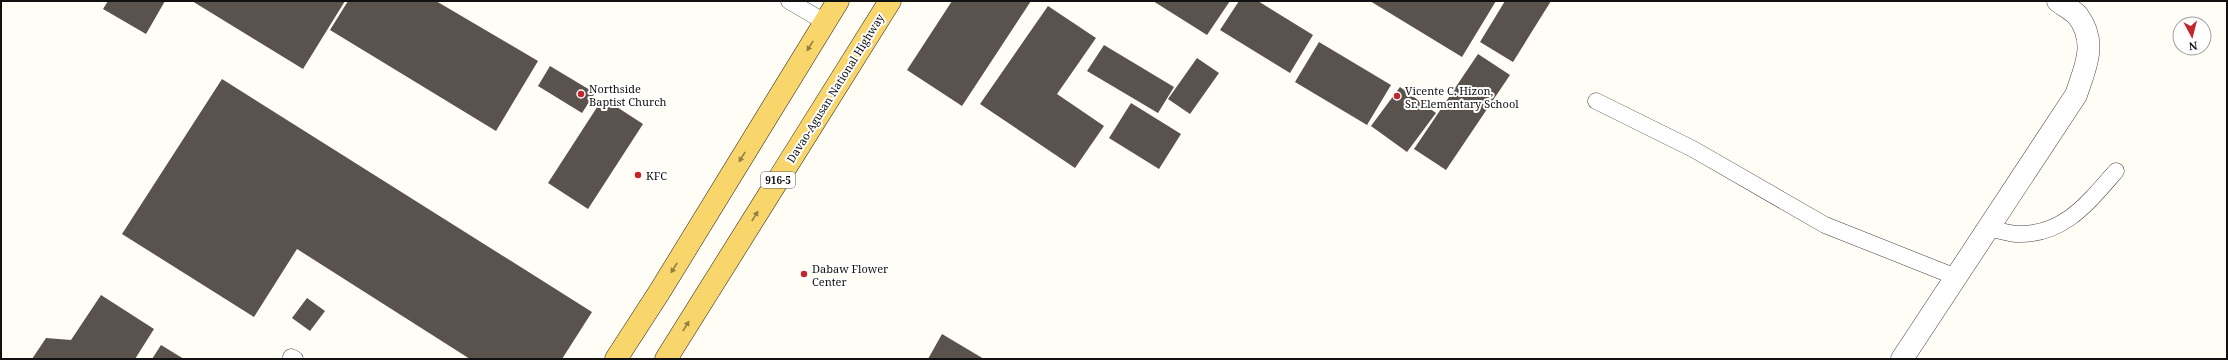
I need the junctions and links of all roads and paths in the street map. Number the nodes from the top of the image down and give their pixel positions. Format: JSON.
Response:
{"nodes":[{"id":1,"x":789,"y":1,"type":"edge"},
{"id":2,"x":838,"y":1,"type":"edge"},
{"id":3,"x":890,"y":1,"type":"edge"},
{"id":4,"x":2058,"y":1,"type":"edge"},
{"id":5,"x":825,"y":22,"type":"junction"},
{"id":6,"x":1596,"y":101,"type":"dead end"},
{"id":7,"x":2116,"y":171,"type":"dead end"},
{"id":8,"x":1988,"y":228,"type":"junction"},
{"id":9,"x":1956,"y":277,"type":"junction"},
{"id":10,"x":616,"y":359,"type":"edge"},
{"id":11,"x":666,"y":359,"type":"edge"},
{"id":12,"x":1902,"y":359,"type":"edge"}],
"edges":[{"from":1,"to":5,"type":"lane"},
{"from":2,"to":5,"type":"main road"},
{"from":11,"to":3,"type":"main road","name":"Davao-Agusan National Highway","number":"916-5","one_way":true},
{"from":4,"to":8,"type":"street"},
{"from":5,"to":10,"type":"main road","one_way":true},
{"from":6,"to":9,"type":"lane"},
{"from":7,"to":8,"type":"lane"},
{"from":8,"to":9,"type":"street"},
{"from":9,"to":12,"type":"street"}]}
